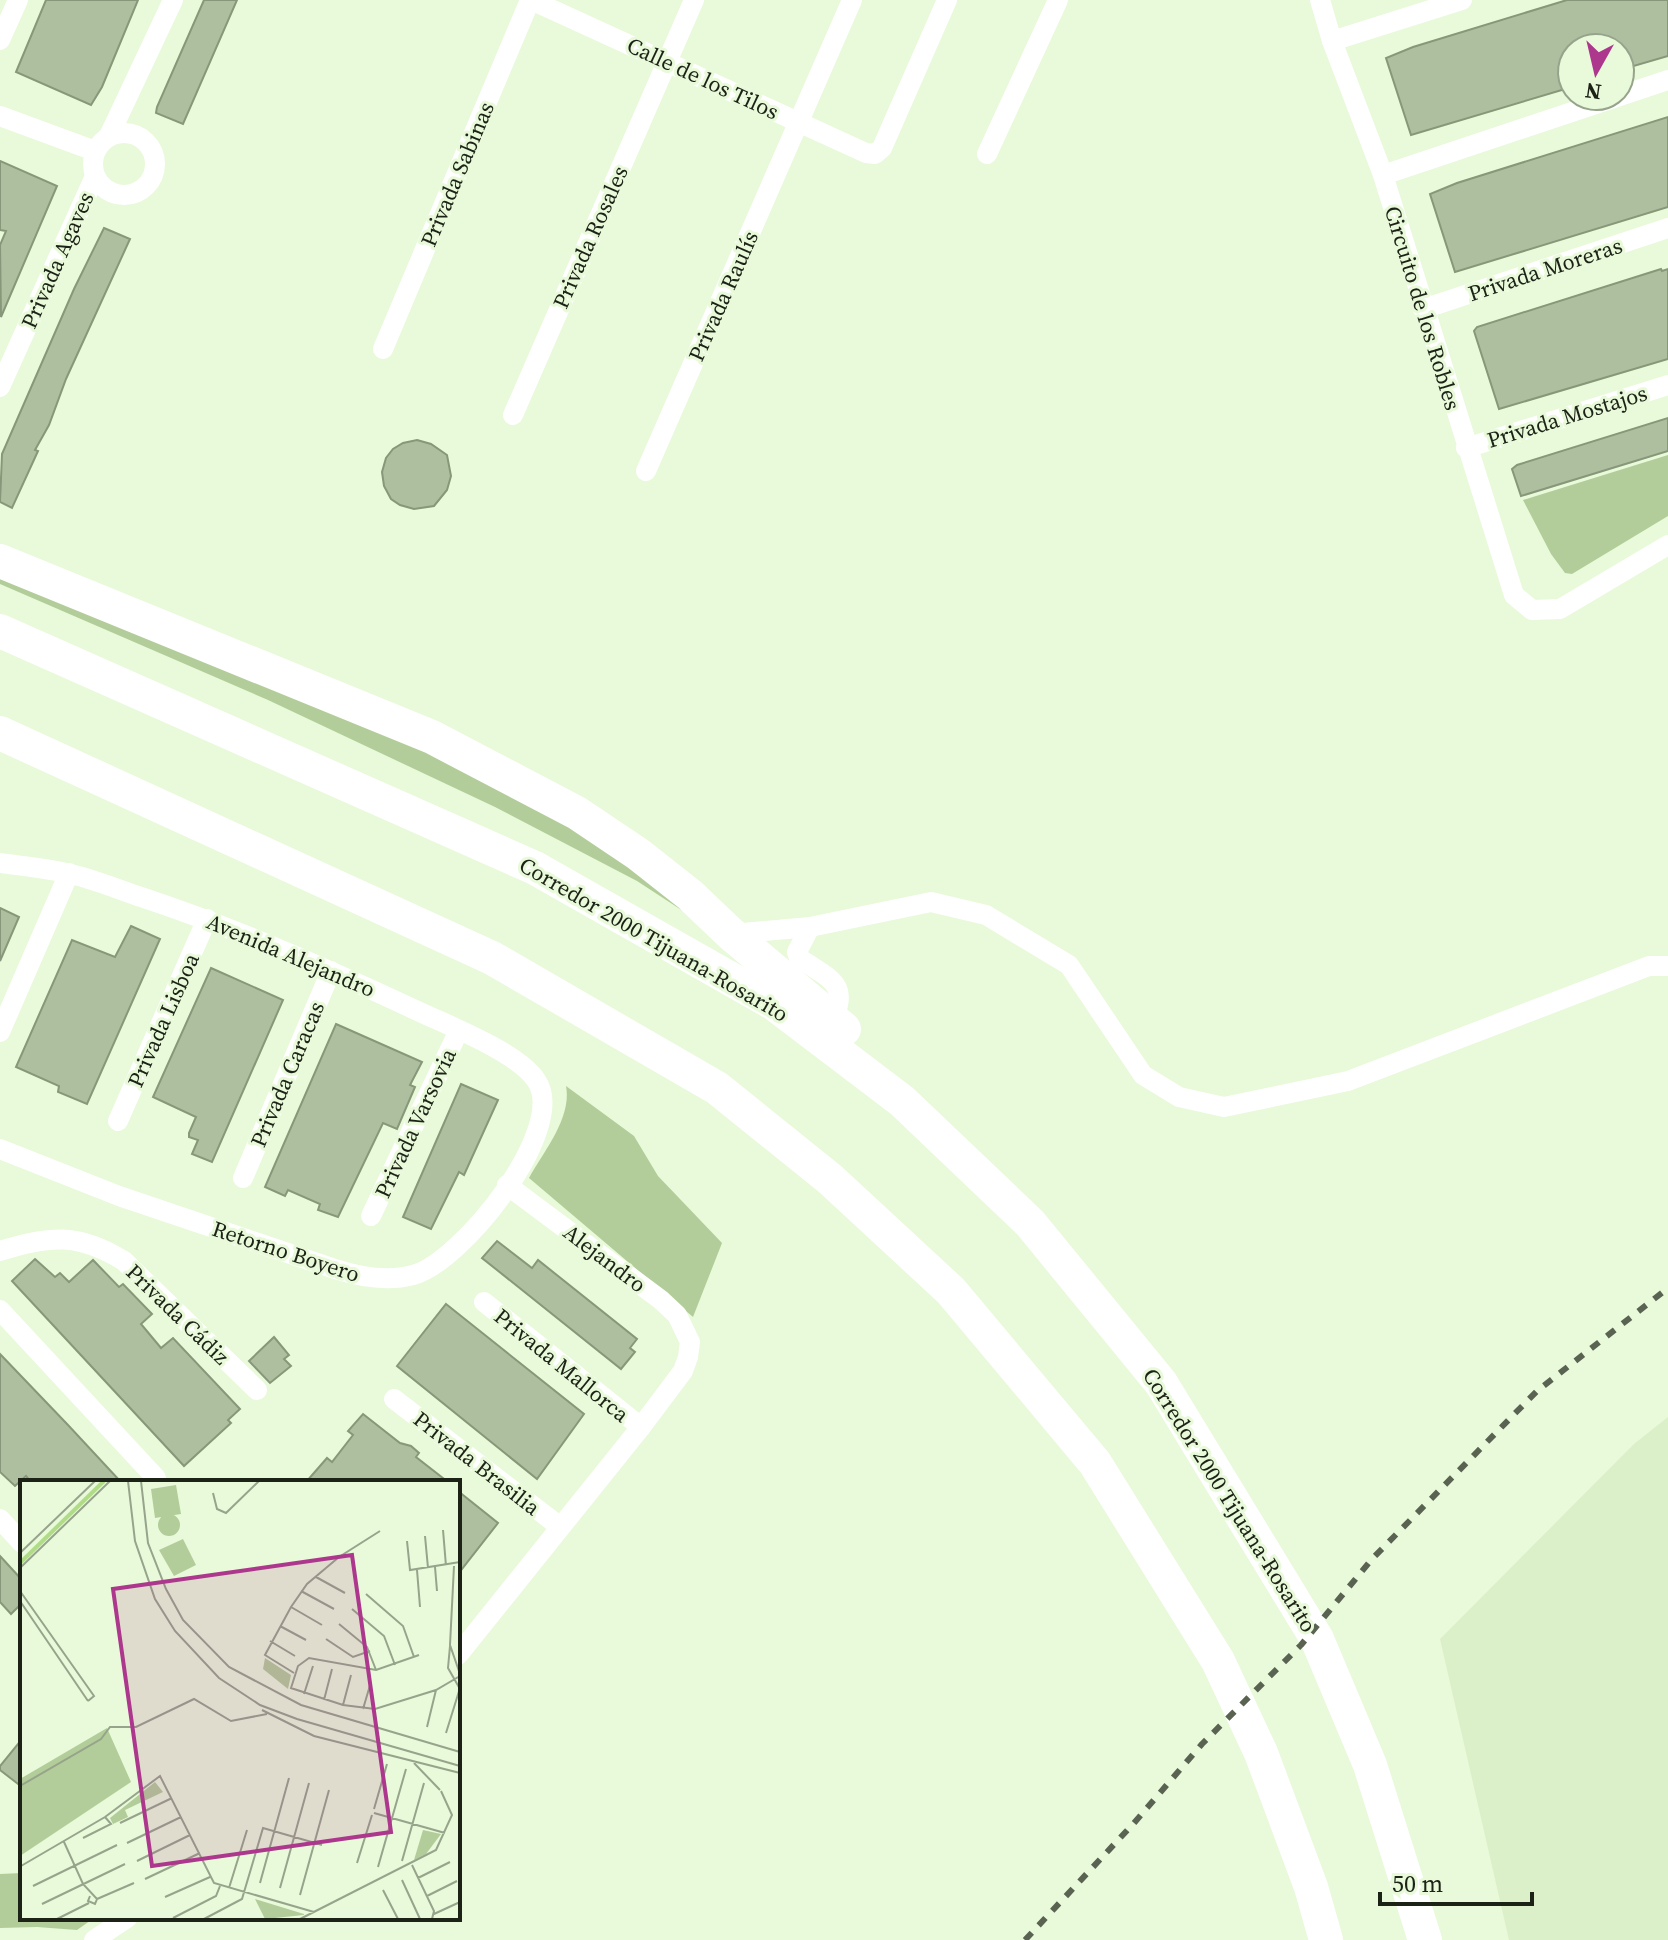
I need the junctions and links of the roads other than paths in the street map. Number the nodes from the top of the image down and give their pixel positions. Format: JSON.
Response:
{"nodes":[{"id":1,"x":18,"y":0,"type":"edge"},
{"id":2,"x":173,"y":0,"type":"edge"},
{"id":3,"x":530,"y":0,"type":"edge"},
{"id":4,"x":694,"y":0,"type":"edge"},
{"id":5,"x":852,"y":0,"type":"edge"},
{"id":6,"x":947,"y":0,"type":"edge"},
{"id":7,"x":1058,"y":0,"type":"edge"},
{"id":8,"x":1320,"y":0,"type":"edge"},
{"id":9,"x":1462,"y":0,"type":"edge"},
{"id":10,"x":0,"y":40,"type":"edge"},
{"id":11,"x":1332,"y":41,"type":"junction"},
{"id":12,"x":667,"y":60,"type":"junction"},
{"id":13,"x":1668,"y":80,"type":"edge"},
{"id":14,"x":0,"y":116,"type":"edge"},
{"id":15,"x":800,"y":122,"type":"junction"},
{"id":16,"x":102,"y":144,"type":"junction"},
{"id":17,"x":987,"y":154,"type":"dead end"},
{"id":18,"x":1383,"y":175,"type":"junction"},
{"id":19,"x":95,"y":176,"type":"junction"},
{"id":20,"x":1668,"y":228,"type":"edge"},
{"id":21,"x":1423,"y":309,"type":"junction"},
{"id":22,"x":383,"y":349,"type":"dead end"},
{"id":23,"x":1668,"y":385,"type":"edge"},
{"id":24,"x":0,"y":387,"type":"edge"},
{"id":25,"x":513,"y":415,"type":"dead end"},
{"id":26,"x":1466,"y":448,"type":"junction"},
{"id":27,"x":646,"y":471,"type":"dead end"},
{"id":28,"x":1668,"y":545,"type":"edge"},
{"id":29,"x":0,"y":561,"type":"edge"},
{"id":30,"x":0,"y":631,"type":"edge"},
{"id":31,"x":0,"y":733,"type":"edge"},
{"id":32,"x":0,"y":863,"type":"edge"},
{"id":33,"x":69,"y":873,"type":"junction"},
{"id":34,"x":207,"y":919,"type":"junction"},
{"id":35,"x":810,"y":927,"type":"junction"},
{"id":36,"x":731,"y":934,"type":"junction"},
{"id":37,"x":1668,"y":966,"type":"edge"},
{"id":38,"x":331,"y":971,"type":"junction"},
{"id":39,"x":459,"y":1030,"type":"junction"},
{"id":40,"x":827,"y":1030,"type":"junction"},
{"id":41,"x":0,"y":1032,"type":"edge"},
{"id":42,"x":544,"y":1107,"type":"joint"},
{"id":43,"x":118,"y":1121,"type":"dead end"},
{"id":44,"x":0,"y":1149,"type":"edge"},
{"id":45,"x":243,"y":1178,"type":"dead end"},
{"id":46,"x":507,"y":1185,"type":"junction"},
{"id":47,"x":371,"y":1216,"type":"dead end"},
{"id":48,"x":0,"y":1251,"type":"edge"},
{"id":49,"x":484,"y":1302,"type":"dead end"},
{"id":50,"x":0,"y":1310,"type":"edge"},
{"id":51,"x":257,"y":1390,"type":"dead end"},
{"id":52,"x":394,"y":1399,"type":"dead end"},
{"id":53,"x":641,"y":1427,"type":"junction"},
{"id":54,"x":156,"y":1478,"type":"dead end"},
{"id":55,"x":0,"y":1519,"type":"edge"},
{"id":56,"x":559,"y":1526,"type":"junction"},
{"id":57,"x":20,"y":1541,"type":"edge"},
{"id":58,"x":462,"y":1642,"type":"edge"},
{"id":59,"x":124,"y":1920,"type":"edge"},
{"id":60,"x":94,"y":1940,"type":"edge"},
{"id":61,"x":1326,"y":1940,"type":"edge"},
{"id":62,"x":1425,"y":1940,"type":"edge"}],
"edges":[{"from":1,"to":10,"type":"street"},
{"from":2,"to":16,"type":"street"},
{"from":3,"to":12,"type":"street","name":"Calle de los Tilos"},
{"from":3,"to":22,"type":"street","name":"Privada Sabinas"},
{"from":4,"to":12,"type":"street","name":"Privada Rosales"},
{"from":5,"to":15,"type":"street","name":"Privada Raulís"},
{"from":6,"to":15,"type":"street","name":"Calle de los Tilos"},
{"from":7,"to":17,"type":"street"},
{"from":8,"to":11,"type":"street","name":"Circuito de los Robles"},
{"from":9,"to":11,"type":"street"},
{"from":11,"to":18,"type":"street","name":"Circuito de los Robles"},
{"from":12,"to":15,"type":"street","name":"Calle de los Tilos"},
{"from":12,"to":25,"type":"street","name":"Privada Rosales"},
{"from":13,"to":18,"type":"street"},
{"from":14,"to":16,"type":"street"},
{"from":15,"to":27,"type":"street","name":"Privada Raulís"},
{"from":16,"to":19,"type":"street"},
{"from":16,"to":19,"type":"street"},
{"from":18,"to":21,"type":"street","name":"Circuito de los Robles"},
{"from":19,"to":24,"type":"street","name":"Privada Agaves"},
{"from":20,"to":21,"type":"street","name":"Privada Moreras"},
{"from":21,"to":26,"type":"street","name":"Circuito de los Robles"},
{"from":23,"to":26,"type":"street","name":"Privada Mostajos"},
{"from":26,"to":28,"type":"street","name":"Circuito de los Robles"},
{"from":29,"to":36,"type":"highway"},
{"from":30,"to":40,"type":"highway","name":"Corredor 2000 Tijuana-Rosarito"},
{"from":31,"to":61,"type":"highway"},
{"from":32,"to":33,"type":"street","name":"Avenida Alejandro"},
{"from":33,"to":34,"type":"street","name":"Avenida Alejandro"},
{"from":33,"to":41,"type":"street"},
{"from":34,"to":38,"type":"street","name":"Avenida Alejandro"},
{"from":34,"to":43,"type":"street","name":"Privada Lisboa"},
{"from":35,"to":36,"type":"street"},
{"from":35,"to":37,"type":"street"},
{"from":35,"to":40,"type":"street"},
{"from":36,"to":40,"type":"highway"},
{"from":38,"to":39,"type":"street","name":"Avenida Alejandro"},
{"from":38,"to":45,"type":"street","name":"Privada Caracas"},
{"from":39,"to":42,"type":"street","name":"Avenida Alejandro"},
{"from":39,"to":47,"type":"street","name":"Privada Varsovia"},
{"from":40,"to":62,"type":"highway","name":"Corredor 2000 Tijuana-Rosarito"},
{"from":42,"to":46,"type":"street","name":"Retorno Boyero"},
{"from":44,"to":46,"type":"street","name":"Retorno Boyero"},
{"from":46,"to":53,"type":"street","name":"Alejandro"},
{"from":48,"to":51,"type":"street","name":"Privada Cádiz"},
{"from":49,"to":53,"type":"street","name":"Privada Mallorca"},
{"from":50,"to":54,"type":"street"},
{"from":52,"to":56,"type":"street","name":"Privada Brasilia"},
{"from":53,"to":56,"type":"street"},
{"from":55,"to":57,"type":"street"},
{"from":56,"to":58,"type":"street"},
{"from":59,"to":60,"type":"street"}]}
